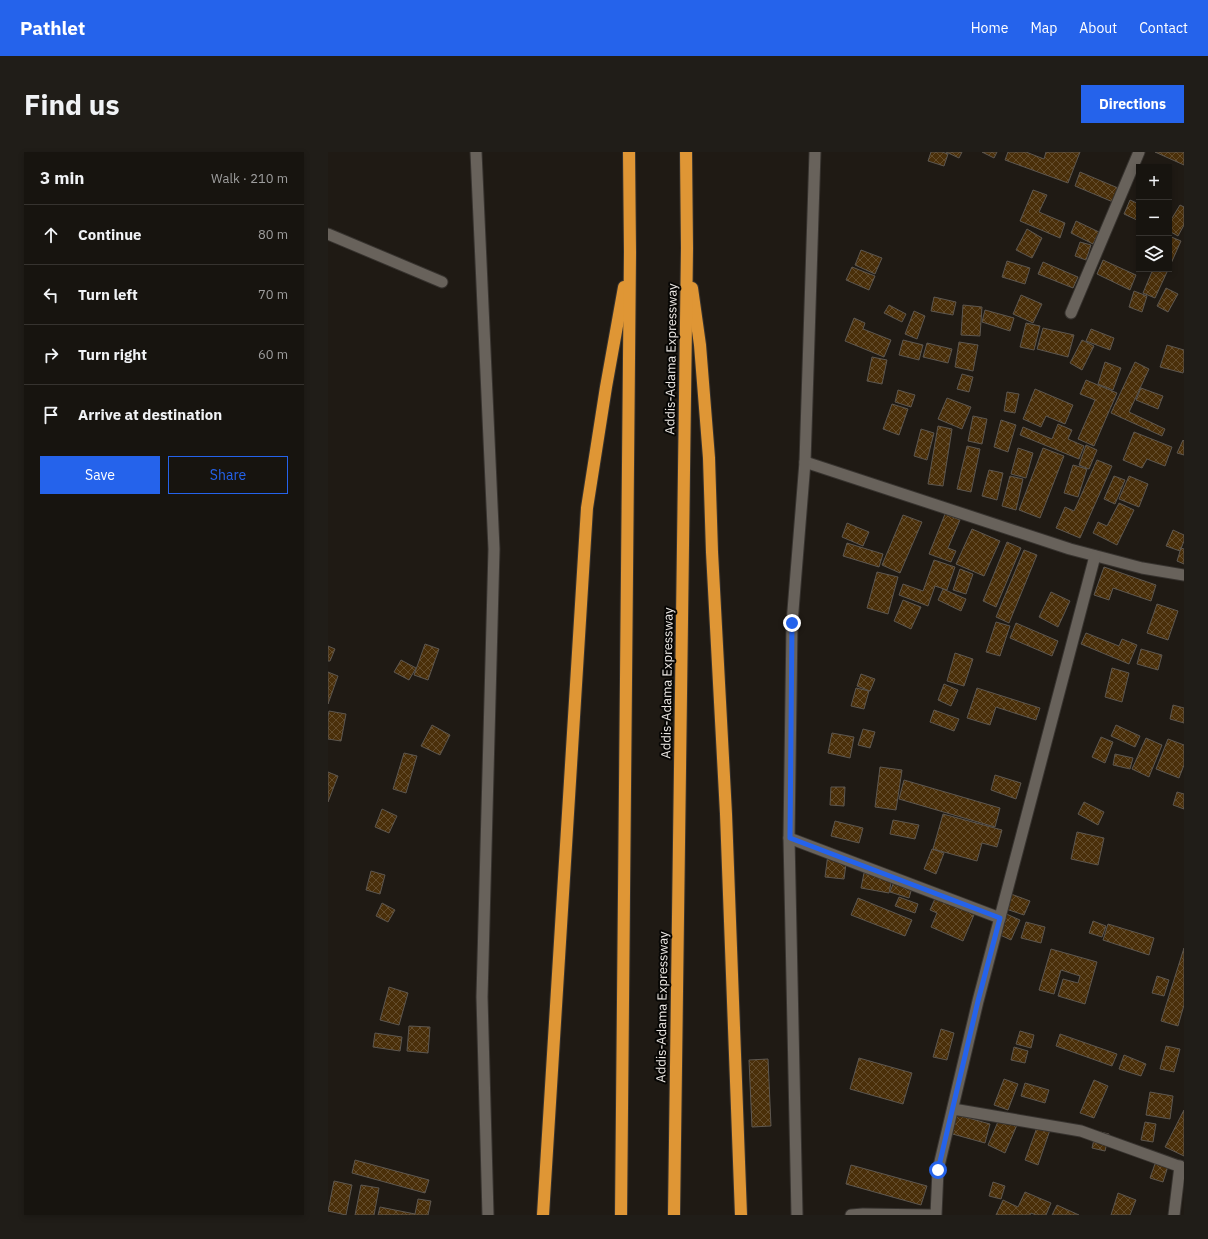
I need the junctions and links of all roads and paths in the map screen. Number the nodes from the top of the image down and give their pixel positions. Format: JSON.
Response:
{"nodes":[{"id":1,"x":476,"y":152,"type":"edge"},
{"id":2,"x":629,"y":152,"type":"edge"},
{"id":3,"x":686,"y":152,"type":"edge"},
{"id":4,"x":815,"y":152,"type":"edge"},
{"id":5,"x":1139,"y":152,"type":"edge"},
{"id":6,"x":328,"y":234,"type":"edge"},
{"id":7,"x":687,"y":248,"type":"junction"},
{"id":8,"x":630,"y":252,"type":"junction"},
{"id":9,"x":442,"y":282,"type":"dead end"},
{"id":10,"x":1071,"y":313,"type":"dead end"},
{"id":11,"x":805,"y":462,"type":"junction"},
{"id":12,"x":1095,"y":556,"type":"junction"},
{"id":13,"x":1184,"y":575,"type":"edge"},
{"id":14,"x":790,"y":838,"type":"junction"},
{"id":15,"x":1000,"y":918,"type":"junction"},
{"id":16,"x":953,"y":1108,"type":"junction"},
{"id":17,"x":1182,"y":1167,"type":"edge"},
{"id":18,"x":488,"y":1215,"type":"edge"},
{"id":19,"x":543,"y":1215,"type":"edge"},
{"id":20,"x":621,"y":1215,"type":"edge"},
{"id":21,"x":674,"y":1215,"type":"edge"},
{"id":22,"x":741,"y":1215,"type":"edge"},
{"id":23,"x":797,"y":1215,"type":"edge"},
{"id":24,"x":852,"y":1215,"type":"edge"},
{"id":25,"x":931,"y":1215,"type":"edge"},
{"id":26,"x":936,"y":1215,"type":"edge"},
{"id":27,"x":1174,"y":1215,"type":"edge"}],
"edges":[{"from":1,"to":18,"type":"street"},
{"from":2,"to":8,"type":"highway"},
{"from":3,"to":7,"type":"highway","name":"Addis-Adama Expressway"},
{"from":4,"to":11,"type":"street"},
{"from":5,"to":10,"type":"street"},
{"from":6,"to":9,"type":"street"},
{"from":7,"to":21,"type":"highway","name":"Addis-Adama Expressway"},
{"from":7,"to":22,"type":"highway"},
{"from":8,"to":19,"type":"highway"},
{"from":8,"to":20,"type":"highway"},
{"from":11,"to":12,"type":"street"},
{"from":11,"to":14,"type":"street"},
{"from":12,"to":13,"type":"street"},
{"from":12,"to":15,"type":"street"},
{"from":14,"to":15,"type":"street"},
{"from":14,"to":23,"type":"street"},
{"from":15,"to":16,"type":"street"},
{"from":16,"to":17,"type":"street"},
{"from":16,"to":26,"type":"street"},
{"from":17,"to":27,"type":"street"},
{"from":24,"to":25,"type":"street"}]}
